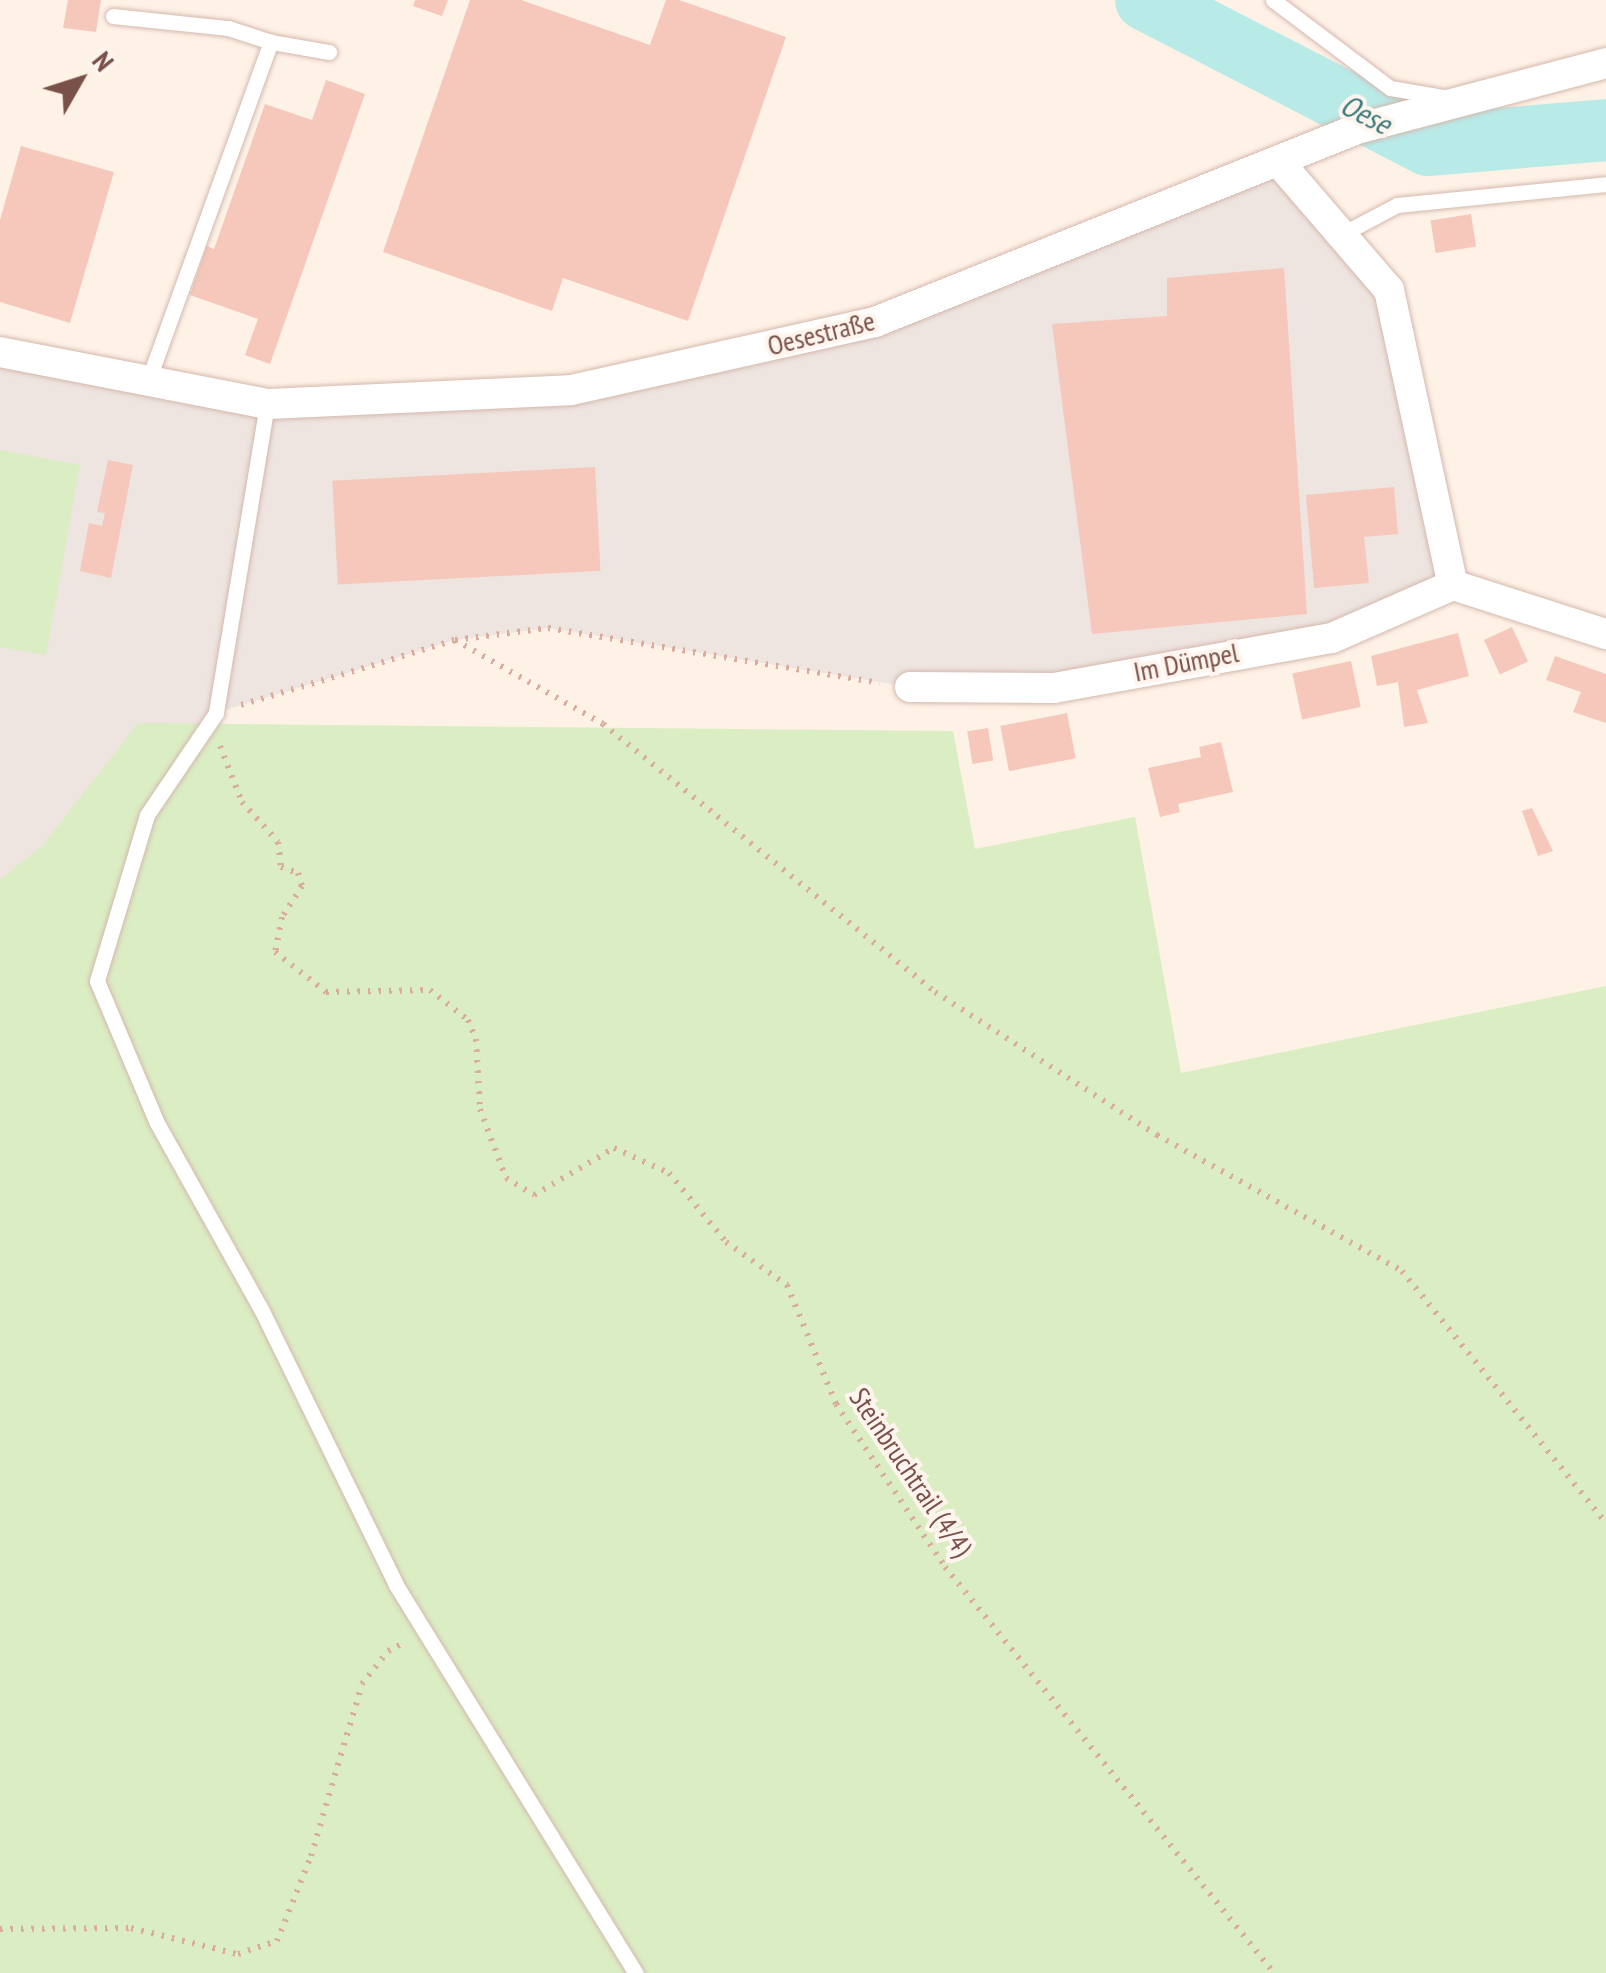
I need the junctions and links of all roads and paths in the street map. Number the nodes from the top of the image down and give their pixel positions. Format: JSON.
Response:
{"nodes":[{"id":1,"x":1272,"y":0,"type":"edge"},
{"id":2,"x":113,"y":16,"type":"dead end"},
{"id":3,"x":271,"y":42,"type":"junction"},
{"id":4,"x":329,"y":52,"type":"dead end"},
{"id":5,"x":1606,"y":64,"type":"edge"},
{"id":6,"x":1444,"y":101,"type":"junction"},
{"id":7,"x":1278,"y":162,"type":"junction"},
{"id":8,"x":1606,"y":184,"type":"edge"},
{"id":9,"x":1342,"y":234,"type":"junction"},
{"id":10,"x":0,"y":352,"type":"edge"},
{"id":11,"x":148,"y":380,"type":"junction"},
{"id":12,"x":267,"y":404,"type":"junction"},
{"id":13,"x":1453,"y":585,"type":"junction"},
{"id":14,"x":1606,"y":634,"type":"edge"},
{"id":15,"x":456,"y":640,"type":"junction"},
{"id":16,"x":910,"y":687,"type":"joint"},
{"id":17,"x":218,"y":712,"type":"junction"},
{"id":18,"x":1606,"y":1523,"type":"edge"},
{"id":19,"x":425,"y":1632,"type":"junction"},
{"id":20,"x":0,"y":1929,"type":"edge"},
{"id":21,"x":636,"y":1973,"type":"edge"},
{"id":22,"x":1274,"y":1973,"type":"edge"}],
"edges":[{"from":1,"to":6,"type":"lane"},
{"from":2,"to":3,"type":"lane"},
{"from":3,"to":4,"type":"lane"},
{"from":3,"to":11,"type":"lane"},
{"from":5,"to":6,"type":"street","name":"Oesestraße"},
{"from":6,"to":7,"type":"street","name":"Oesestraße"},
{"from":7,"to":9,"type":"street"},
{"from":7,"to":12,"type":"street","name":"Oesestraße"},
{"from":8,"to":9,"type":"lane"},
{"from":9,"to":13,"type":"street"},
{"from":10,"to":11,"type":"street","name":"Oesestraße"},
{"from":11,"to":12,"type":"street","name":"Oesestraße"},
{"from":12,"to":17,"type":"lane"},
{"from":13,"to":14,"type":"street"},
{"from":13,"to":16,"type":"street","name":"Im Dümpel"},
{"from":15,"to":16,"type":"path"},
{"from":15,"to":17,"type":"path"},
{"from":15,"to":18,"type":"path"},
{"from":17,"to":19,"type":"lane"},
{"from":17,"to":22,"type":"path","name":"Steinbruchtrail (4/4)"},
{"from":19,"to":20,"type":"path"},
{"from":19,"to":21,"type":"lane"}]}
